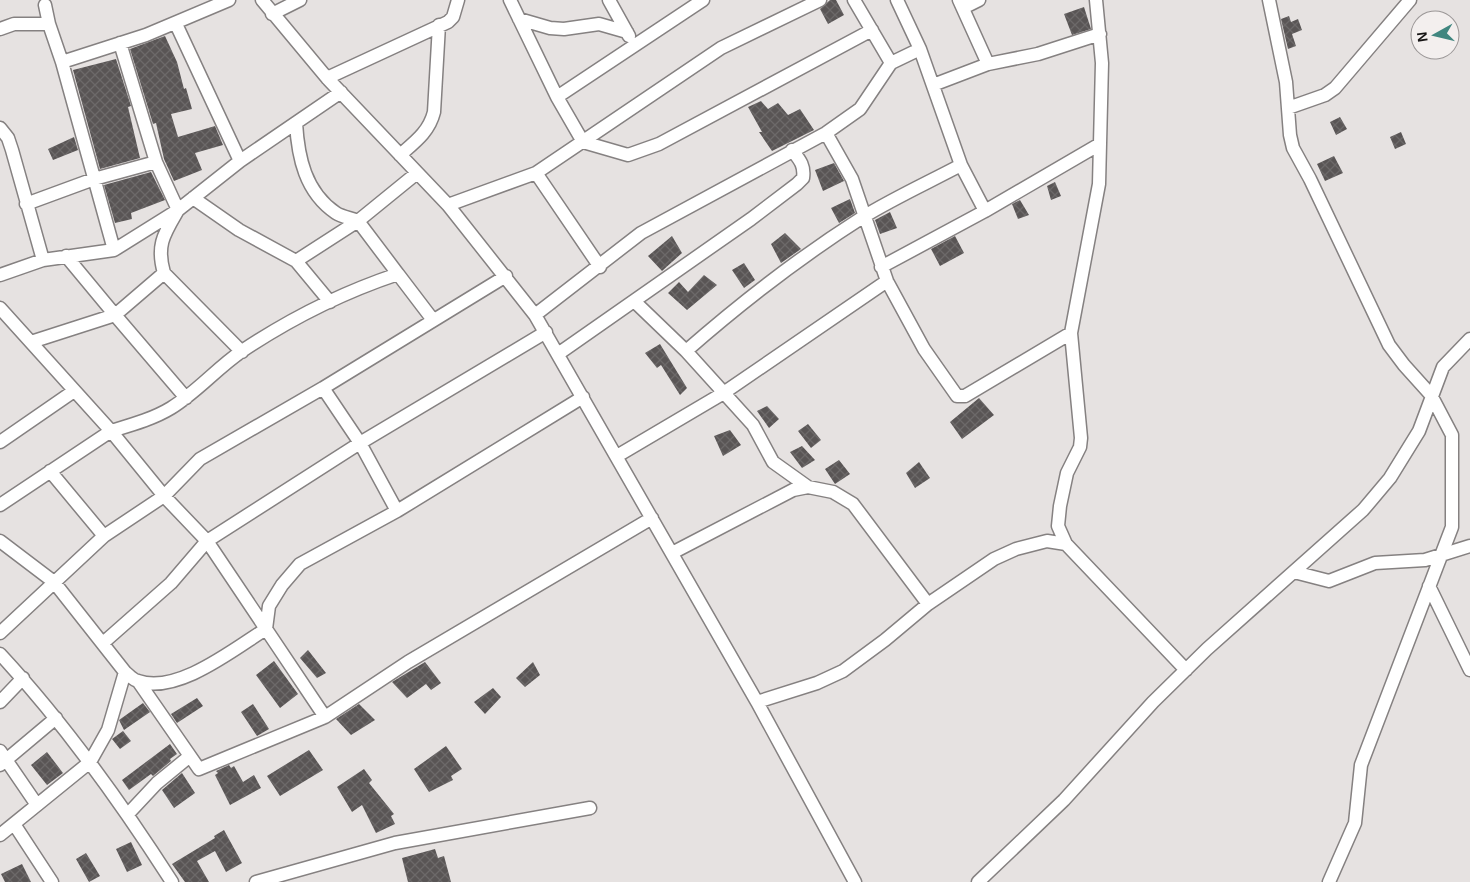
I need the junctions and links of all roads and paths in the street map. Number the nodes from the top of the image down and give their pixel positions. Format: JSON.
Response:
{"nodes":[{"id":1,"x":229,"y":0,"type":"edge"},
{"id":2,"x":262,"y":0,"type":"edge"},
{"id":3,"x":300,"y":0,"type":"edge"},
{"id":4,"x":510,"y":0,"type":"edge"},
{"id":5,"x":609,"y":0,"type":"edge"},
{"id":6,"x":701,"y":0,"type":"edge"},
{"id":7,"x":820,"y":0,"type":"edge"},
{"id":8,"x":854,"y":0,"type":"edge"},
{"id":9,"x":896,"y":0,"type":"edge"},
{"id":10,"x":979,"y":0,"type":"edge"},
{"id":11,"x":1096,"y":0,"type":"edge"},
{"id":12,"x":1269,"y":0,"type":"edge"},
{"id":13,"x":1410,"y":0,"type":"edge"},
{"id":14,"x":456,"y":1,"type":"edge"},
{"id":15,"x":48,"y":2,"type":"edge"},
{"id":16,"x":961,"y":4,"type":"edge"},
{"id":17,"x":272,"y":14,"type":"junction"},
{"id":18,"x":519,"y":19,"type":"junction"},
{"id":19,"x":49,"y":24,"type":"junction"},
{"id":20,"x":176,"y":24,"type":"junction"},
{"id":21,"x":439,"y":25,"type":"junction"},
{"id":22,"x":0,"y":29,"type":"edge"},
{"id":23,"x":872,"y":30,"type":"junction"},
{"id":24,"x":627,"y":32,"type":"junction"},
{"id":25,"x":1100,"y":34,"type":"junction"},
{"id":26,"x":120,"y":43,"type":"junction"},
{"id":27,"x":634,"y":44,"type":"junction"},
{"id":28,"x":920,"y":49,"type":"junction"},
{"id":29,"x":62,"y":62,"type":"junction"},
{"id":30,"x":891,"y":63,"type":"junction"},
{"id":31,"x":988,"y":64,"type":"junction"},
{"id":32,"x":327,"y":78,"type":"junction"},
{"id":33,"x":933,"y":85,"type":"junction"},
{"id":34,"x":341,"y":92,"type":"junction"},
{"id":35,"x":557,"y":97,"type":"junction"},
{"id":36,"x":1288,"y":108,"type":"junction"},
{"id":37,"x":296,"y":123,"type":"junction"},
{"id":38,"x":0,"y":128,"type":"edge"},
{"id":39,"x":826,"y":133,"type":"junction"},
{"id":40,"x":583,"y":142,"type":"junction"},
{"id":41,"x":1100,"y":144,"type":"junction"},
{"id":42,"x":792,"y":150,"type":"junction"},
{"id":43,"x":400,"y":156,"type":"junction"},
{"id":44,"x":240,"y":161,"type":"junction"},
{"id":45,"x":156,"y":162,"type":"junction"},
{"id":46,"x":961,"y":165,"type":"junction"},
{"id":47,"x":417,"y":173,"type":"junction"},
{"id":48,"x":536,"y":173,"type":"junction"},
{"id":49,"x":94,"y":179,"type":"junction"},
{"id":50,"x":193,"y":198,"type":"junction"},
{"id":51,"x":26,"y":204,"type":"junction"},
{"id":52,"x":448,"y":205,"type":"junction"},
{"id":53,"x":178,"y":210,"type":"junction"},
{"id":54,"x":985,"y":211,"type":"junction"},
{"id":55,"x":865,"y":216,"type":"junction"},
{"id":56,"x":358,"y":221,"type":"junction"},
{"id":57,"x":114,"y":250,"type":"junction"},
{"id":58,"x":66,"y":256,"type":"junction"},
{"id":59,"x":44,"y":260,"type":"junction"},
{"id":60,"x":296,"y":261,"type":"junction"},
{"id":61,"x":600,"y":267,"type":"junction"},
{"id":62,"x":881,"y":267,"type":"junction"},
{"id":63,"x":164,"y":273,"type":"junction"},
{"id":64,"x":398,"y":274,"type":"junction"},
{"id":65,"x":0,"y":275,"type":"edge"},
{"id":66,"x":506,"y":276,"type":"junction"},
{"id":67,"x":888,"y":281,"type":"junction"},
{"id":68,"x":634,"y":301,"type":"junction"},
{"id":69,"x":330,"y":302,"type":"junction"},
{"id":70,"x":0,"y":308,"type":"edge"},
{"id":71,"x":115,"y":315,"type":"junction"},
{"id":72,"x":535,"y":315,"type":"junction"},
{"id":73,"x":434,"y":320,"type":"junction"},
{"id":74,"x":546,"y":332,"type":"junction"},
{"id":75,"x":1071,"y":333,"type":"junction"},
{"id":76,"x":1470,"y":339,"type":"edge"},
{"id":77,"x":31,"y":342,"type":"junction"},
{"id":78,"x":686,"y":351,"type":"junction"},
{"id":79,"x":242,"y":352,"type":"junction"},
{"id":80,"x":558,"y":354,"type":"junction"},
{"id":81,"x":323,"y":388,"type":"junction"},
{"id":82,"x":74,"y":390,"type":"junction"},
{"id":83,"x":722,"y":394,"type":"junction"},
{"id":84,"x":1431,"y":395,"type":"junction"},
{"id":85,"x":583,"y":397,"type":"junction"},
{"id":86,"x":186,"y":398,"type":"junction"},
{"id":87,"x":111,"y":431,"type":"junction"},
{"id":88,"x":0,"y":442,"type":"edge"},
{"id":89,"x":360,"y":443,"type":"junction"},
{"id":90,"x":617,"y":456,"type":"junction"},
{"id":91,"x":50,"y":471,"type":"junction"},
{"id":92,"x":808,"y":487,"type":"junction"},
{"id":93,"x":164,"y":496,"type":"junction"},
{"id":94,"x":0,"y":504,"type":"edge"},
{"id":95,"x":398,"y":511,"type":"junction"},
{"id":96,"x":652,"y":518,"type":"junction"},
{"id":97,"x":1058,"y":526,"type":"junction"},
{"id":98,"x":104,"y":536,"type":"junction"},
{"id":99,"x":207,"y":540,"type":"junction"},
{"id":100,"x":0,"y":541,"type":"edge"},
{"id":101,"x":1047,"y":541,"type":"junction"},
{"id":102,"x":1066,"y":544,"type":"junction"},
{"id":103,"x":1470,"y":546,"type":"edge"},
{"id":104,"x":672,"y":552,"type":"junction"},
{"id":105,"x":1442,"y":554,"type":"junction"},
{"id":106,"x":1294,"y":572,"type":"junction"},
{"id":107,"x":54,"y":582,"type":"junction"},
{"id":108,"x":1430,"y":586,"type":"junction"},
{"id":109,"x":928,"y":604,"type":"junction"},
{"id":110,"x":266,"y":629,"type":"junction"},
{"id":111,"x":0,"y":633,"type":"edge"},
{"id":112,"x":102,"y":643,"type":"junction"},
{"id":113,"x":0,"y":654,"type":"edge"},
{"id":114,"x":1186,"y":670,"type":"junction"},
{"id":115,"x":1470,"y":670,"type":"edge"},
{"id":116,"x":125,"y":672,"type":"junction"},
{"id":117,"x":23,"y":678,"type":"junction"},
{"id":118,"x":138,"y":681,"type":"junction"},
{"id":119,"x":0,"y":702,"type":"edge"},
{"id":120,"x":757,"y":702,"type":"junction"},
{"id":121,"x":324,"y":717,"type":"junction"},
{"id":122,"x":56,"y":718,"type":"junction"},
{"id":123,"x":190,"y":756,"type":"junction"},
{"id":124,"x":2,"y":759,"type":"edge"},
{"id":125,"x":90,"y":762,"type":"junction"},
{"id":126,"x":38,"y":805,"type":"junction"},
{"id":127,"x":590,"y":808,"type":"dead end"},
{"id":128,"x":128,"y":814,"type":"junction"},
{"id":129,"x":14,"y":824,"type":"junction"},
{"id":130,"x":0,"y":834,"type":"edge"},
{"id":131,"x":52,"y":882,"type":"edge"},
{"id":132,"x":172,"y":882,"type":"edge"},
{"id":133,"x":256,"y":882,"type":"edge"},
{"id":134,"x":855,"y":882,"type":"edge"},
{"id":135,"x":978,"y":882,"type":"edge"},
{"id":136,"x":1329,"y":882,"type":"edge"}],
"edges":[{"from":1,"to":20,"type":"street"},
{"from":2,"to":17,"type":"street"},
{"from":3,"to":17,"type":"street"},
{"from":4,"to":18,"type":"street"},
{"from":5,"to":24,"type":"street"},
{"from":6,"to":27,"type":"street"},
{"from":7,"to":40,"type":"street"},
{"from":8,"to":23,"type":"street"},
{"from":9,"to":28,"type":"street"},
{"from":10,"to":16,"type":"street"},
{"from":11,"to":25,"type":"street"},
{"from":12,"to":36,"type":"street"},
{"from":13,"to":36,"type":"street"},
{"from":14,"to":21,"type":"street"},
{"from":15,"to":19,"type":"street"},
{"from":16,"to":31,"type":"street"},
{"from":17,"to":32,"type":"street"},
{"from":18,"to":24,"type":"street"},
{"from":18,"to":35,"type":"street"},
{"from":19,"to":22,"type":"street"},
{"from":19,"to":29,"type":"street"},
{"from":20,"to":26,"type":"street"},
{"from":20,"to":44,"type":"street"},
{"from":21,"to":32,"type":"street"},
{"from":21,"to":43,"type":"street"},
{"from":23,"to":30,"type":"street"},
{"from":23,"to":40,"type":"street"},
{"from":24,"to":27,"type":"street"},
{"from":25,"to":31,"type":"street"},
{"from":25,"to":41,"type":"street"},
{"from":26,"to":29,"type":"street"},
{"from":26,"to":45,"type":"street"},
{"from":27,"to":35,"type":"street"},
{"from":28,"to":30,"type":"street"},
{"from":28,"to":33,"type":"street"},
{"from":29,"to":49,"type":"street"},
{"from":30,"to":39,"type":"street"},
{"from":31,"to":33,"type":"street"},
{"from":32,"to":34,"type":"street"},
{"from":33,"to":46,"type":"street"},
{"from":34,"to":37,"type":"street"},
{"from":34,"to":43,"type":"street"},
{"from":35,"to":40,"type":"street"},
{"from":36,"to":84,"type":"street"},
{"from":37,"to":44,"type":"street"},
{"from":37,"to":56,"type":"street"},
{"from":38,"to":51,"type":"street"},
{"from":39,"to":42,"type":"street"},
{"from":39,"to":55,"type":"street"},
{"from":40,"to":48,"type":"street"},
{"from":41,"to":54,"type":"street"},
{"from":41,"to":75,"type":"street"},
{"from":42,"to":61,"type":"street"},
{"from":42,"to":68,"type":"street"},
{"from":43,"to":47,"type":"street"},
{"from":44,"to":50,"type":"street"},
{"from":45,"to":49,"type":"street"},
{"from":45,"to":53,"type":"street"},
{"from":46,"to":54,"type":"street"},
{"from":46,"to":55,"type":"street"},
{"from":47,"to":52,"type":"street"},
{"from":47,"to":56,"type":"street"},
{"from":48,"to":52,"type":"street"},
{"from":48,"to":61,"type":"street"},
{"from":49,"to":51,"type":"street"},
{"from":49,"to":57,"type":"street"},
{"from":50,"to":53,"type":"street"},
{"from":50,"to":60,"type":"street"},
{"from":51,"to":59,"type":"street"},
{"from":52,"to":66,"type":"street"},
{"from":53,"to":57,"type":"street"},
{"from":53,"to":63,"type":"street"},
{"from":54,"to":62,"type":"street"},
{"from":55,"to":62,"type":"street"},
{"from":55,"to":78,"type":"street"},
{"from":56,"to":60,"type":"street"},
{"from":56,"to":64,"type":"street"},
{"from":57,"to":58,"type":"street"},
{"from":58,"to":59,"type":"street"},
{"from":58,"to":71,"type":"street"},
{"from":59,"to":65,"type":"street"},
{"from":60,"to":69,"type":"street"},
{"from":61,"to":72,"type":"street"},
{"from":62,"to":67,"type":"street"},
{"from":63,"to":71,"type":"street"},
{"from":63,"to":79,"type":"street"},
{"from":64,"to":69,"type":"street"},
{"from":64,"to":73,"type":"street"},
{"from":66,"to":72,"type":"street"},
{"from":66,"to":73,"type":"street"},
{"from":67,"to":75,"type":"street"},
{"from":67,"to":83,"type":"street"},
{"from":68,"to":78,"type":"street"},
{"from":68,"to":80,"type":"street"},
{"from":69,"to":79,"type":"street"},
{"from":70,"to":77,"type":"street"},
{"from":71,"to":77,"type":"street"},
{"from":71,"to":86,"type":"street"},
{"from":72,"to":74,"type":"street"},
{"from":73,"to":81,"type":"street"},
{"from":74,"to":80,"type":"street"},
{"from":74,"to":89,"type":"street"},
{"from":75,"to":97,"type":"street"},
{"from":76,"to":84,"type":"street"},
{"from":77,"to":82,"type":"street"},
{"from":78,"to":83,"type":"street"},
{"from":79,"to":86,"type":"street"},
{"from":80,"to":85,"type":"street"},
{"from":81,"to":89,"type":"street"},
{"from":81,"to":93,"type":"street"},
{"from":82,"to":87,"type":"street"},
{"from":82,"to":88,"type":"street"},
{"from":83,"to":90,"type":"street"},
{"from":83,"to":92,"type":"street"},
{"from":84,"to":105,"type":"street"},
{"from":84,"to":106,"type":"street"},
{"from":85,"to":90,"type":"street"},
{"from":85,"to":95,"type":"street"},
{"from":86,"to":87,"type":"street"},
{"from":87,"to":91,"type":"street"},
{"from":87,"to":93,"type":"street"},
{"from":89,"to":95,"type":"street"},
{"from":89,"to":99,"type":"street"},
{"from":90,"to":96,"type":"street"},
{"from":91,"to":94,"type":"street"},
{"from":91,"to":98,"type":"street"},
{"from":92,"to":104,"type":"street"},
{"from":92,"to":109,"type":"street"},
{"from":93,"to":98,"type":"street"},
{"from":93,"to":99,"type":"street"},
{"from":95,"to":110,"type":"street"},
{"from":96,"to":104,"type":"street"},
{"from":96,"to":121,"type":"street"},
{"from":97,"to":101,"type":"street"},
{"from":97,"to":102,"type":"street"},
{"from":98,"to":107,"type":"street"},
{"from":99,"to":110,"type":"street"},
{"from":99,"to":112,"type":"street"},
{"from":100,"to":107,"type":"street"},
{"from":101,"to":102,"type":"street"},
{"from":101,"to":109,"type":"street"},
{"from":102,"to":114,"type":"street"},
{"from":103,"to":105,"type":"street"},
{"from":104,"to":120,"type":"street"},
{"from":105,"to":106,"type":"street"},
{"from":105,"to":108,"type":"street"},
{"from":106,"to":114,"type":"street"},
{"from":107,"to":111,"type":"street"},
{"from":107,"to":112,"type":"street"},
{"from":108,"to":115,"type":"street"},
{"from":108,"to":136,"type":"street"},
{"from":109,"to":120,"type":"street"},
{"from":110,"to":118,"type":"street"},
{"from":110,"to":121,"type":"street"},
{"from":112,"to":116,"type":"street"},
{"from":113,"to":117,"type":"street"},
{"from":114,"to":135,"type":"street"},
{"from":116,"to":118,"type":"street"},
{"from":116,"to":125,"type":"street"},
{"from":117,"to":119,"type":"street"},
{"from":117,"to":122,"type":"street"},
{"from":118,"to":123,"type":"street"},
{"from":120,"to":134,"type":"street"},
{"from":121,"to":123,"type":"street"},
{"from":122,"to":124,"type":"street"},
{"from":122,"to":125,"type":"street"},
{"from":123,"to":128,"type":"street"},
{"from":124,"to":126,"type":"street"},
{"from":125,"to":126,"type":"street"},
{"from":125,"to":128,"type":"street"},
{"from":126,"to":129,"type":"street"},
{"from":127,"to":133,"type":"street"},
{"from":128,"to":132,"type":"street"},
{"from":129,"to":130,"type":"street"},
{"from":129,"to":131,"type":"street"}]}
